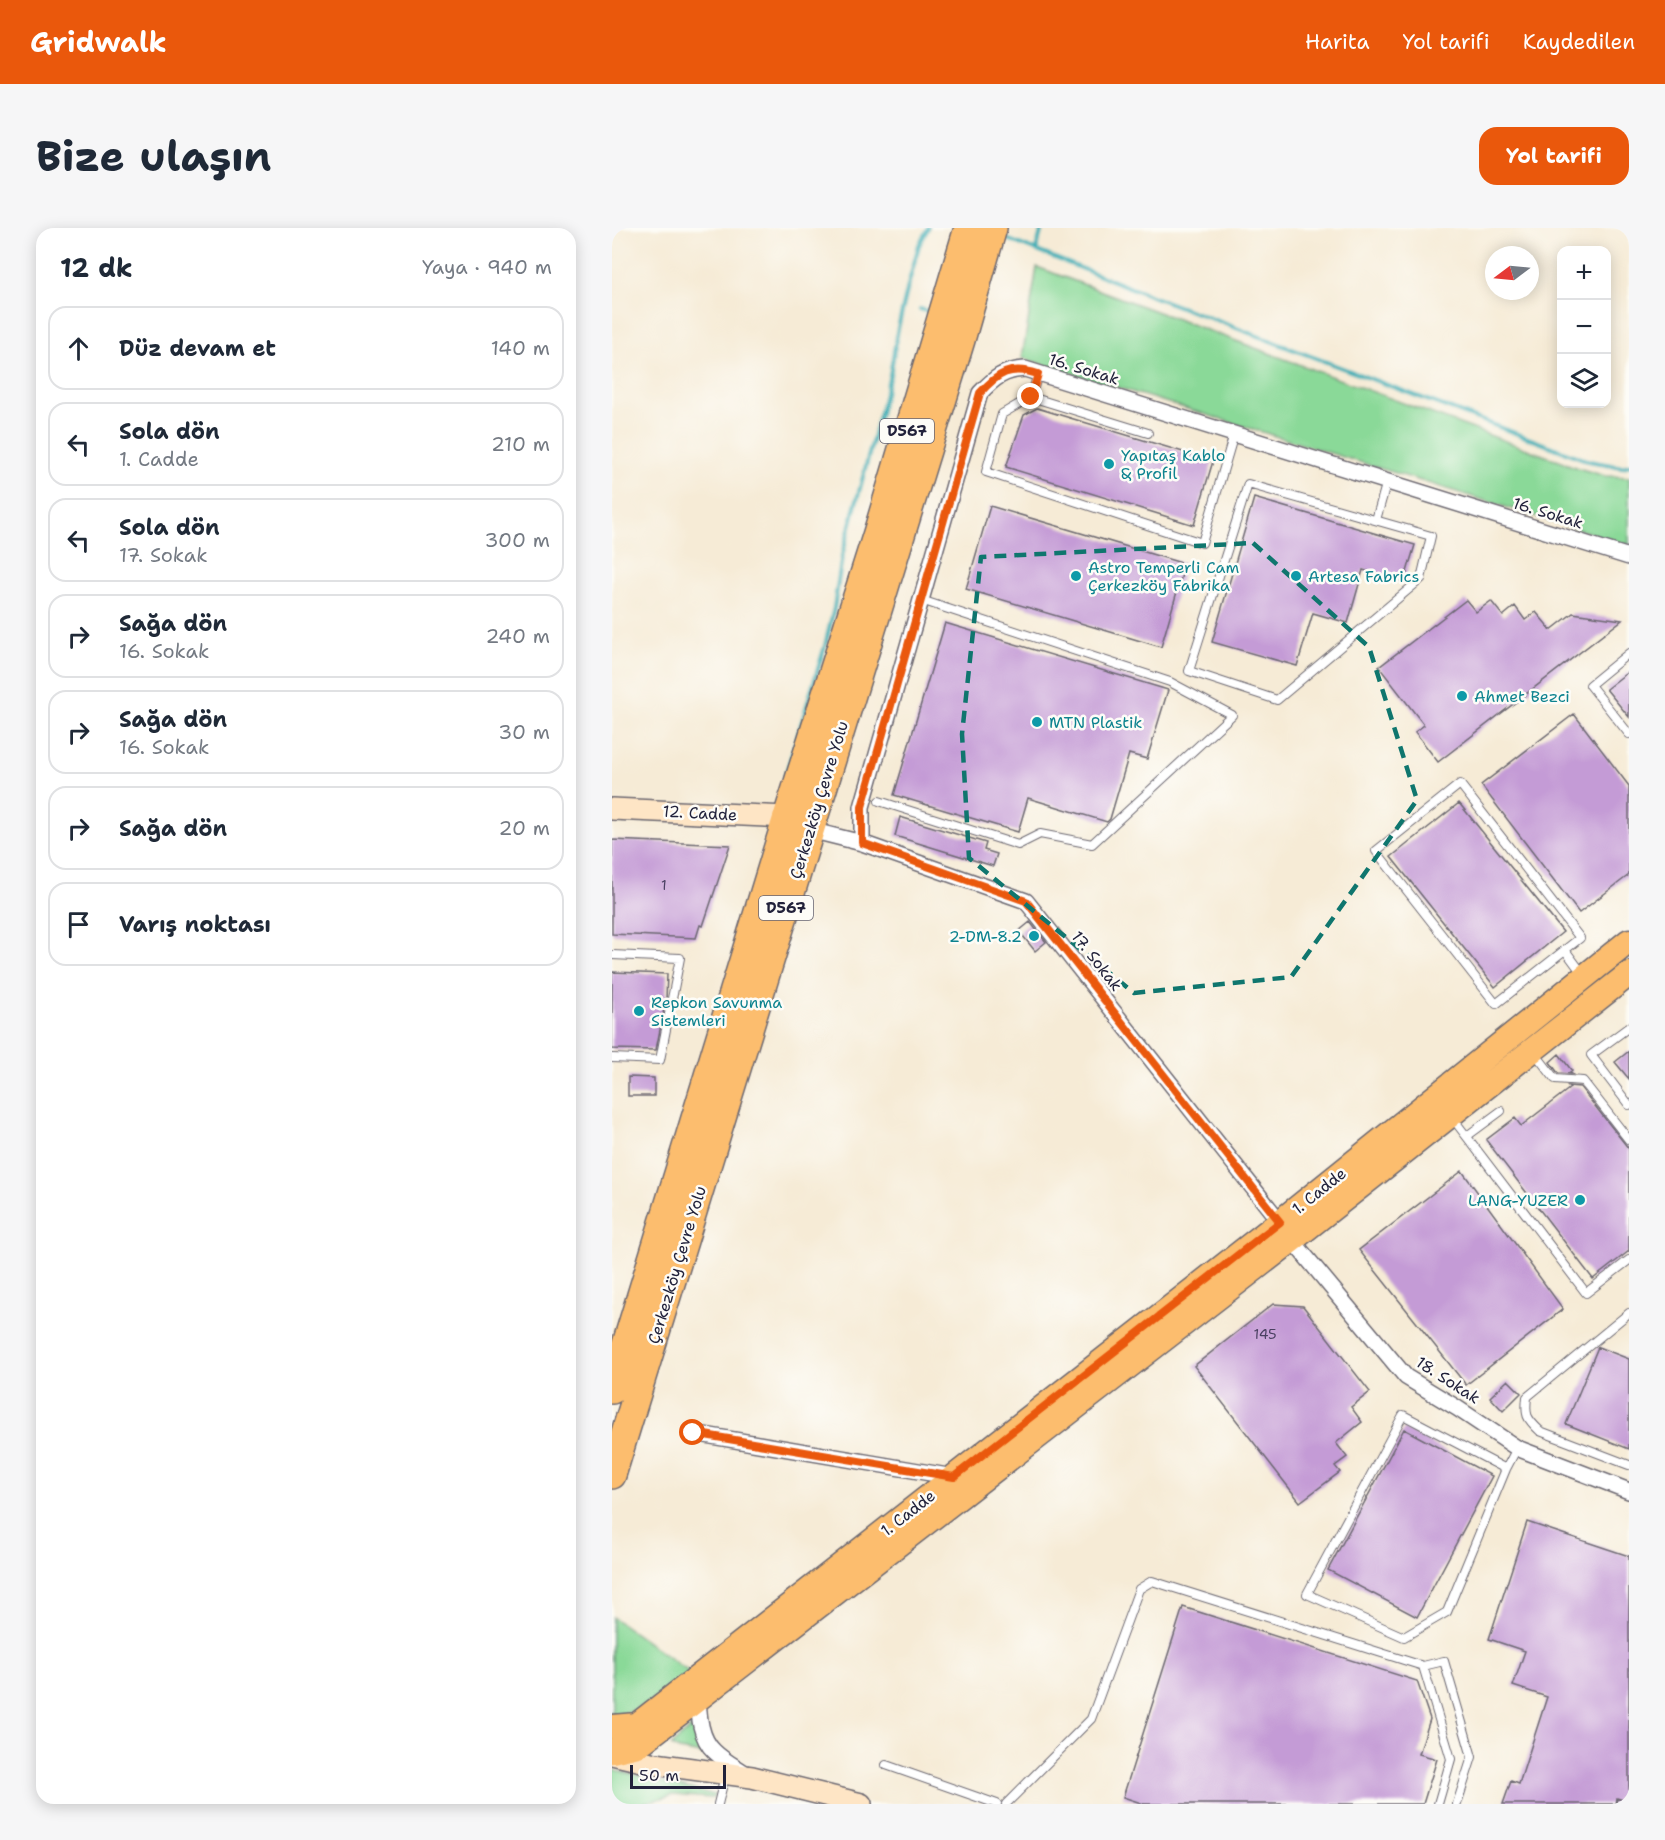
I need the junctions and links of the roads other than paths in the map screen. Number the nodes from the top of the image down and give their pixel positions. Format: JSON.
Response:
{"nodes":[{"id":1,"x":993,"y":228,"type":"edge"},
{"id":2,"x":972,"y":242,"type":"edge"},
{"id":3,"x":950,"y":335,"type":"junction"},
{"id":4,"x":1038,"y":374,"type":"junction"},
{"id":5,"x":1031,"y":397,"type":"junction"},
{"id":6,"x":1148,"y":432,"type":"dead end"},
{"id":7,"x":1234,"y":434,"type":"junction"},
{"id":8,"x":1387,"y":481,"type":"junction"},
{"id":9,"x":1376,"y":520,"type":"junction"},
{"id":10,"x":1629,"y":556,"type":"edge"},
{"id":11,"x":921,"y":600,"type":"junction"},
{"id":12,"x":1629,"y":653,"type":"edge"},
{"id":13,"x":1629,"y":734,"type":"edge"},
{"id":14,"x":879,"y":801,"type":"dead end"},
{"id":15,"x":612,"y":810,"type":"edge"},
{"id":16,"x":799,"y":824,"type":"junction"},
{"id":17,"x":862,"y":843,"type":"junction"},
{"id":18,"x":1629,"y":941,"type":"edge"},
{"id":19,"x":1565,"y":950,"type":"junction"},
{"id":20,"x":612,"y":955,"type":"edge"},
{"id":21,"x":1629,"y":974,"type":"edge"},
{"id":22,"x":1585,"y":976,"type":"junction"},
{"id":23,"x":1629,"y":1027,"type":"edge"},
{"id":24,"x":1533,"y":1050,"type":"junction"},
{"id":25,"x":612,"y":1058,"type":"edge"},
{"id":26,"x":1629,"y":1105,"type":"edge"},
{"id":27,"x":1501,"y":1111,"type":"dead end"},
{"id":28,"x":1450,"y":1115,"type":"junction"},
{"id":29,"x":1467,"y":1136,"type":"junction"},
{"id":30,"x":1629,"y":1140,"type":"edge"},
{"id":31,"x":1286,"y":1231,"type":"junction"},
{"id":32,"x":1629,"y":1260,"type":"edge"},
{"id":33,"x":1629,"y":1313,"type":"edge"},
{"id":34,"x":612,"y":1390,"type":"edge"},
{"id":35,"x":693,"y":1433,"type":"dead end"},
{"id":36,"x":1517,"y":1448,"type":"junction"},
{"id":37,"x":1629,"y":1465,"type":"edge"},
{"id":38,"x":1506,"y":1469,"type":"junction"},
{"id":39,"x":612,"y":1475,"type":"edge"},
{"id":40,"x":954,"y":1477,"type":"junction"},
{"id":41,"x":1629,"y":1491,"type":"edge"},
{"id":42,"x":1424,"y":1666,"type":"junction"},
{"id":43,"x":698,"y":1698,"type":"junction"},
{"id":44,"x":612,"y":1727,"type":"edge"},
{"id":45,"x":612,"y":1733,"type":"edge"},
{"id":46,"x":637,"y":1735,"type":"junction"},
{"id":47,"x":612,"y":1753,"type":"edge"},
{"id":48,"x":655,"y":1764,"type":"junction"},
{"id":49,"x":886,"y":1765,"type":"dead end"},
{"id":50,"x":726,"y":1774,"type":"junction"},
{"id":51,"x":752,"y":1777,"type":"junction"},
{"id":52,"x":851,"y":1803,"type":"edge"},
{"id":53,"x":718,"y":1804,"type":"edge"},
{"id":54,"x":997,"y":1804,"type":"edge"},
{"id":55,"x":1006,"y":1804,"type":"edge"},
{"id":56,"x":1438,"y":1804,"type":"edge"},
{"id":57,"x":1457,"y":1804,"type":"edge"}],
"edges":[{"from":1,"to":2,"type":"highway","name":"Çerkezköy Çevre Yolu","number":"D567"},
{"from":2,"to":3,"type":"highway","name":"Çerkezköy Çevre Yolu","number":"D567"},
{"from":3,"to":16,"type":"highway","name":"Çerkezköy Çevre Yolu","number":"D567"},
{"from":3,"to":16,"type":"highway","name":"Çerkezköy Çevre Yolu","number":"D567"},
{"from":4,"to":5,"type":"lane"},
{"from":4,"to":7,"type":"street","name":"16. Sokak"},
{"from":4,"to":11,"type":"street","name":"16. Sokak"},
{"from":5,"to":6,"type":"lane"},
{"from":5,"to":7,"type":"lane"},
{"from":7,"to":8,"type":"street","name":"16. Sokak"},
{"from":8,"to":9,"type":"lane"},
{"from":8,"to":10,"type":"street","name":"16. Sokak"},
{"from":9,"to":9,"type":"lane"},
{"from":11,"to":14,"type":"lane"},
{"from":11,"to":17,"type":"street","name":"16. Sokak"},
{"from":12,"to":13,"type":"lane"},
{"from":15,"to":16,"type":"street","name":"12. Cadde"},
{"from":16,"to":17,"type":"street","name":"17. Sokak"},
{"from":16,"to":34,"type":"highway","number":"D567"},
{"from":16,"to":39,"type":"highway","name":"Çerkezköy Çevre Yolu","number":"D567"},
{"from":17,"to":31,"type":"street","name":"17. Sokak"},
{"from":18,"to":22,"type":"main road","name":"1. Cadde"},
{"from":19,"to":19,"type":"lane"},
{"from":19,"to":22,"type":"lane"},
{"from":20,"to":25,"type":"lane"},
{"from":21,"to":24,"type":"main road","name":"1. Cadde"},
{"from":22,"to":31,"type":"main road","name":"1. Cadde"},
{"from":23,"to":26,"type":"lane"},
{"from":24,"to":28,"type":"main road","name":"1. Cadde"},
{"from":24,"to":30,"type":"lane"},
{"from":27,"to":29,"type":"lane"},
{"from":28,"to":29,"type":"lane"},
{"from":28,"to":31,"type":"main road","name":"1. Cadde"},
{"from":29,"to":32,"type":"lane"},
{"from":31,"to":36,"type":"street","name":"18. Sokak"},
{"from":31,"to":40,"type":"main road","name":"1. Cadde"},
{"from":31,"to":43,"type":"main road","name":"1. Cadde"},
{"from":33,"to":37,"type":"lane"},
{"from":35,"to":40,"type":"street"},
{"from":36,"to":38,"type":"lane"},
{"from":36,"to":41,"type":"street","name":"18. Sokak"},
{"from":38,"to":38,"type":"lane"},
{"from":40,"to":46,"type":"main road","name":"1. Cadde"},
{"from":42,"to":55,"type":"lane"},
{"from":42,"to":56,"type":"lane"},
{"from":42,"to":57,"type":"lane"},
{"from":43,"to":46,"type":"main road","name":"1. Cadde"},
{"from":43,"to":51,"type":"street"},
{"from":44,"to":46,"type":"main road"},
{"from":45,"to":46,"type":"street"},
{"from":46,"to":47,"type":"main road"},
{"from":46,"to":48,"type":"street"},
{"from":47,"to":48,"type":"street"},
{"from":48,"to":50,"type":"street"},
{"from":49,"to":54,"type":"lane"},
{"from":50,"to":51,"type":"street"},
{"from":50,"to":53,"type":"lane"},
{"from":51,"to":52,"type":"street"}]}
